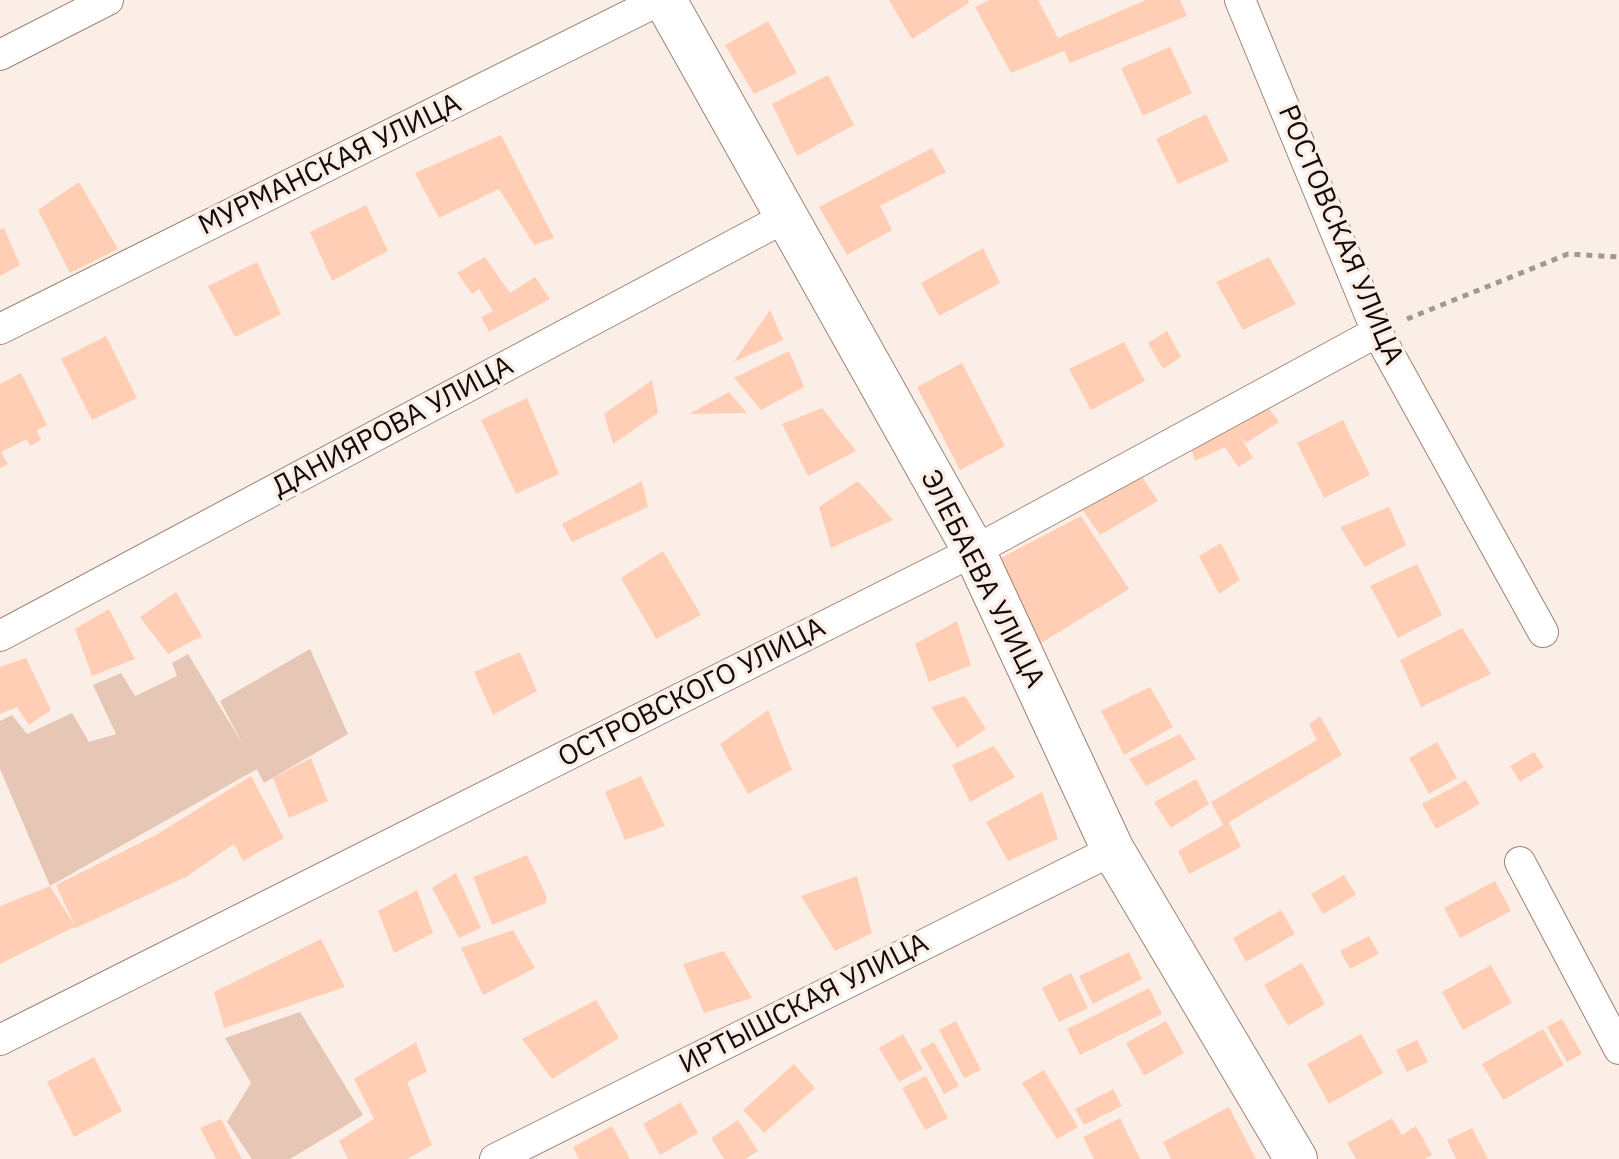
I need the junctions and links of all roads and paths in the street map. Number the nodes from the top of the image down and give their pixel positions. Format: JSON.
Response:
{"nodes":[{"id":1,"x":108,"y":0,"type":"edge"},
{"id":2,"x":663,"y":0,"type":"edge"},
{"id":3,"x":1240,"y":0,"type":"edge"},
{"id":4,"x":0,"y":55,"type":"edge"},
{"id":5,"x":786,"y":217,"type":"junction"},
{"id":6,"x":1619,"y":257,"type":"edge"},
{"id":7,"x":0,"y":329,"type":"edge"},
{"id":8,"x":1377,"y":332,"type":"junction"},
{"id":9,"x":974,"y":551,"type":"junction"},
{"id":10,"x":1543,"y":632,"type":"dead end"},
{"id":11,"x":0,"y":636,"type":"edge"},
{"id":12,"x":1113,"y":850,"type":"junction"},
{"id":13,"x":1520,"y":862,"type":"dead end"},
{"id":14,"x":0,"y":1040,"type":"edge"},
{"id":15,"x":1619,"y":1049,"type":"edge"},
{"id":16,"x":495,"y":1159,"type":"edge"},
{"id":17,"x":1296,"y":1159,"type":"edge"}],
"edges":[{"from":1,"to":4,"type":"street"},
{"from":2,"to":5,"type":"main road","name":"ЭЛЕБАЕВА УЛИЦА"},
{"from":2,"to":7,"type":"street","name":"МУРМАНСКАЯ УЛИЦА"},
{"from":3,"to":8,"type":"street","name":"РОСТОВСКАЯ УЛИЦА"},
{"from":5,"to":9,"type":"main road","name":"ЭЛЕБАЕВА УЛИЦА"},
{"from":5,"to":11,"type":"street","name":"ДАНИЯРОВА УЛИЦА"},
{"from":6,"to":8,"type":"path"},
{"from":8,"to":9,"type":"street","name":"ОСТРОВСКОГО УЛИЦА"},
{"from":8,"to":10,"type":"street","name":"РОСТОВСКАЯ УЛИЦА"},
{"from":9,"to":12,"type":"main road","name":"ЭЛЕБАЕВА УЛИЦА"},
{"from":9,"to":14,"type":"street","name":"ОСТРОВСКОГО УЛИЦА"},
{"from":12,"to":16,"type":"street","name":"ИРТЫШСКАЯ УЛИЦА"},
{"from":12,"to":17,"type":"main road","name":"ЭЛЕБАЕВА УЛИЦА"},
{"from":13,"to":15,"type":"street"}]}
